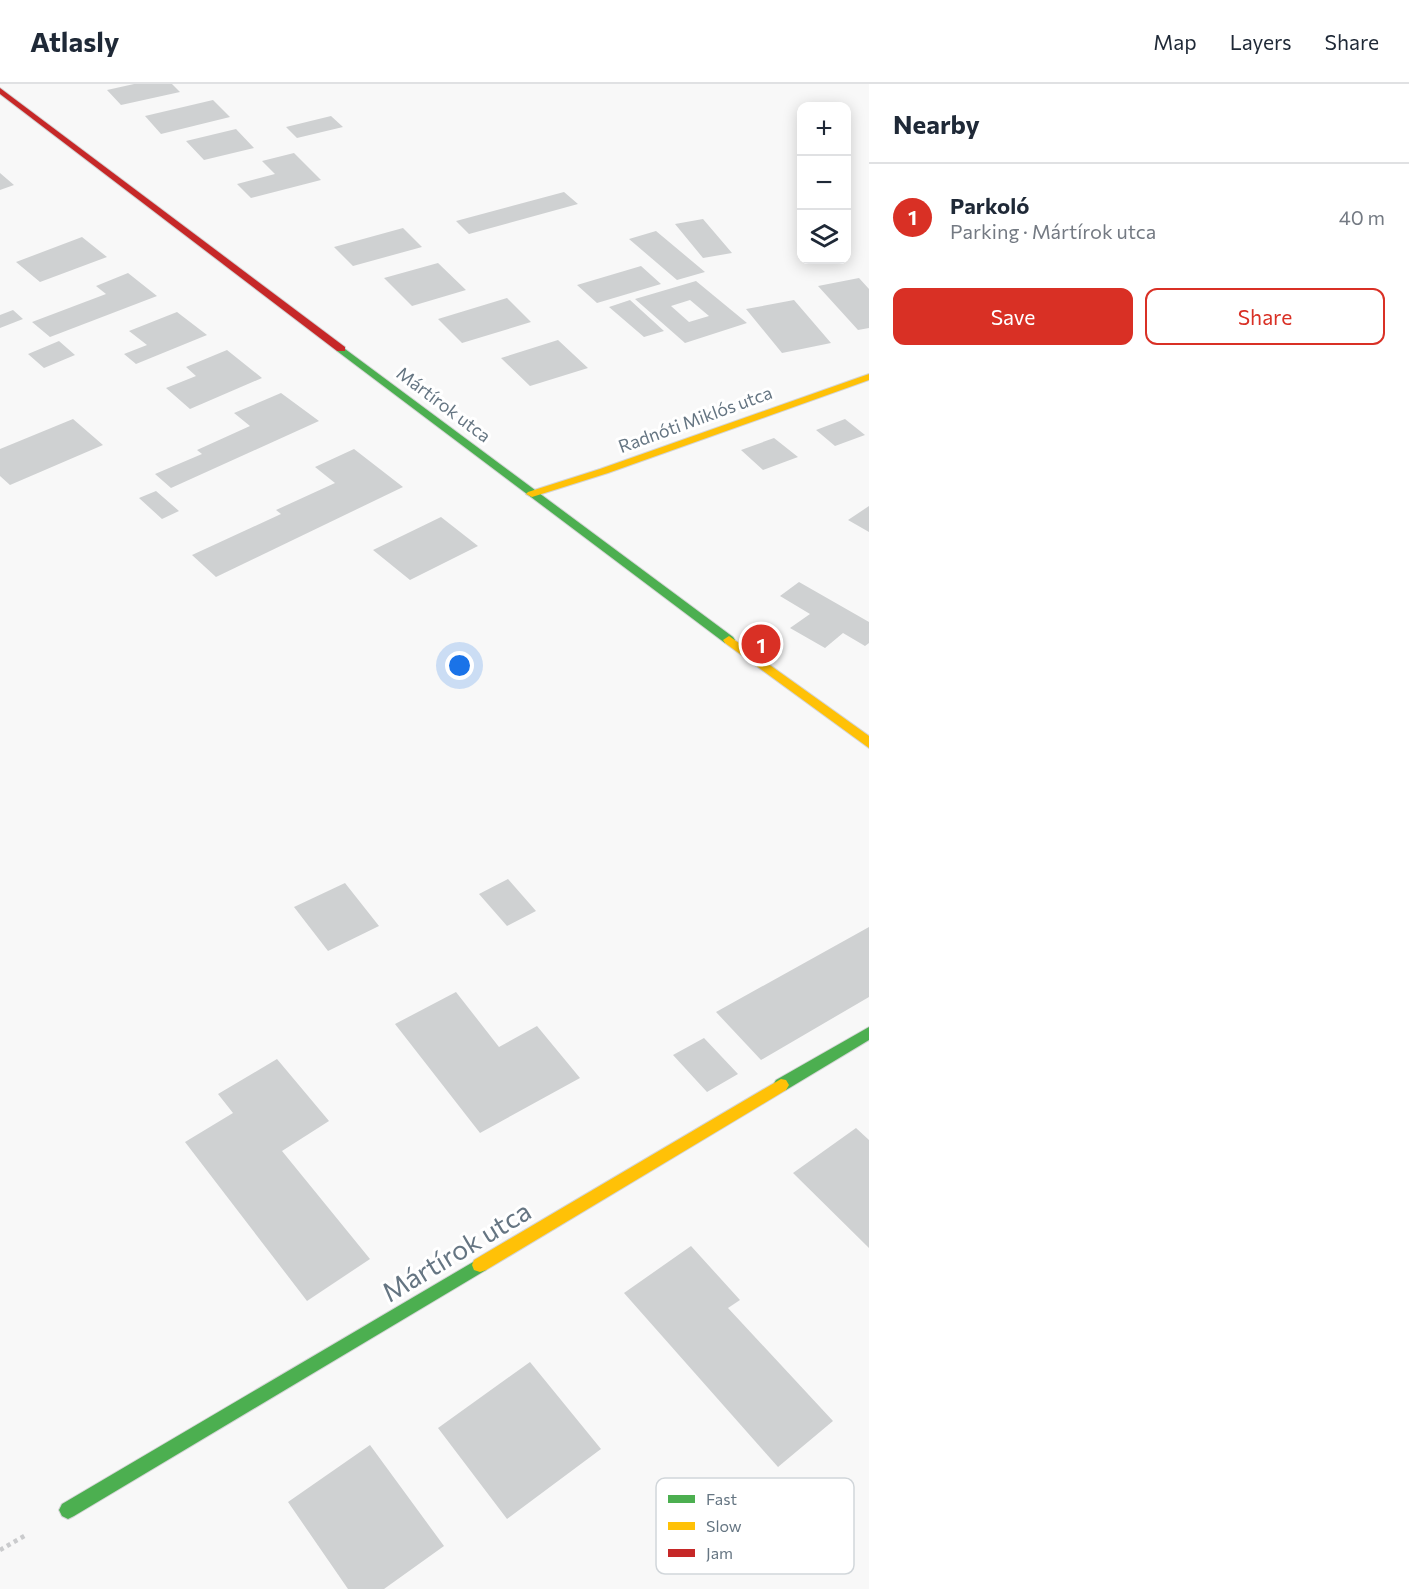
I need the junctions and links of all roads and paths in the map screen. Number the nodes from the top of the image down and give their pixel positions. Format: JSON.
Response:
{"nodes":[{"id":1,"x":0,"y":90,"type":"edge"},
{"id":2,"x":869,"y":377,"type":"edge"},
{"id":3,"x":532,"y":494,"type":"junction"},
{"id":4,"x":869,"y":743,"type":"edge"},
{"id":5,"x":869,"y":1033,"type":"edge"},
{"id":6,"x":68,"y":1510,"type":"dead end"}],
"edges":[{"from":1,"to":3,"type":"main road","name":"Mártírok utca"},
{"from":2,"to":3,"type":"main road","name":"Radnóti Miklós utca"},
{"from":3,"to":4,"type":"main road","name":"Mártírok utca"},
{"from":5,"to":6,"type":"main road","name":"Mártírok utca"}]}
